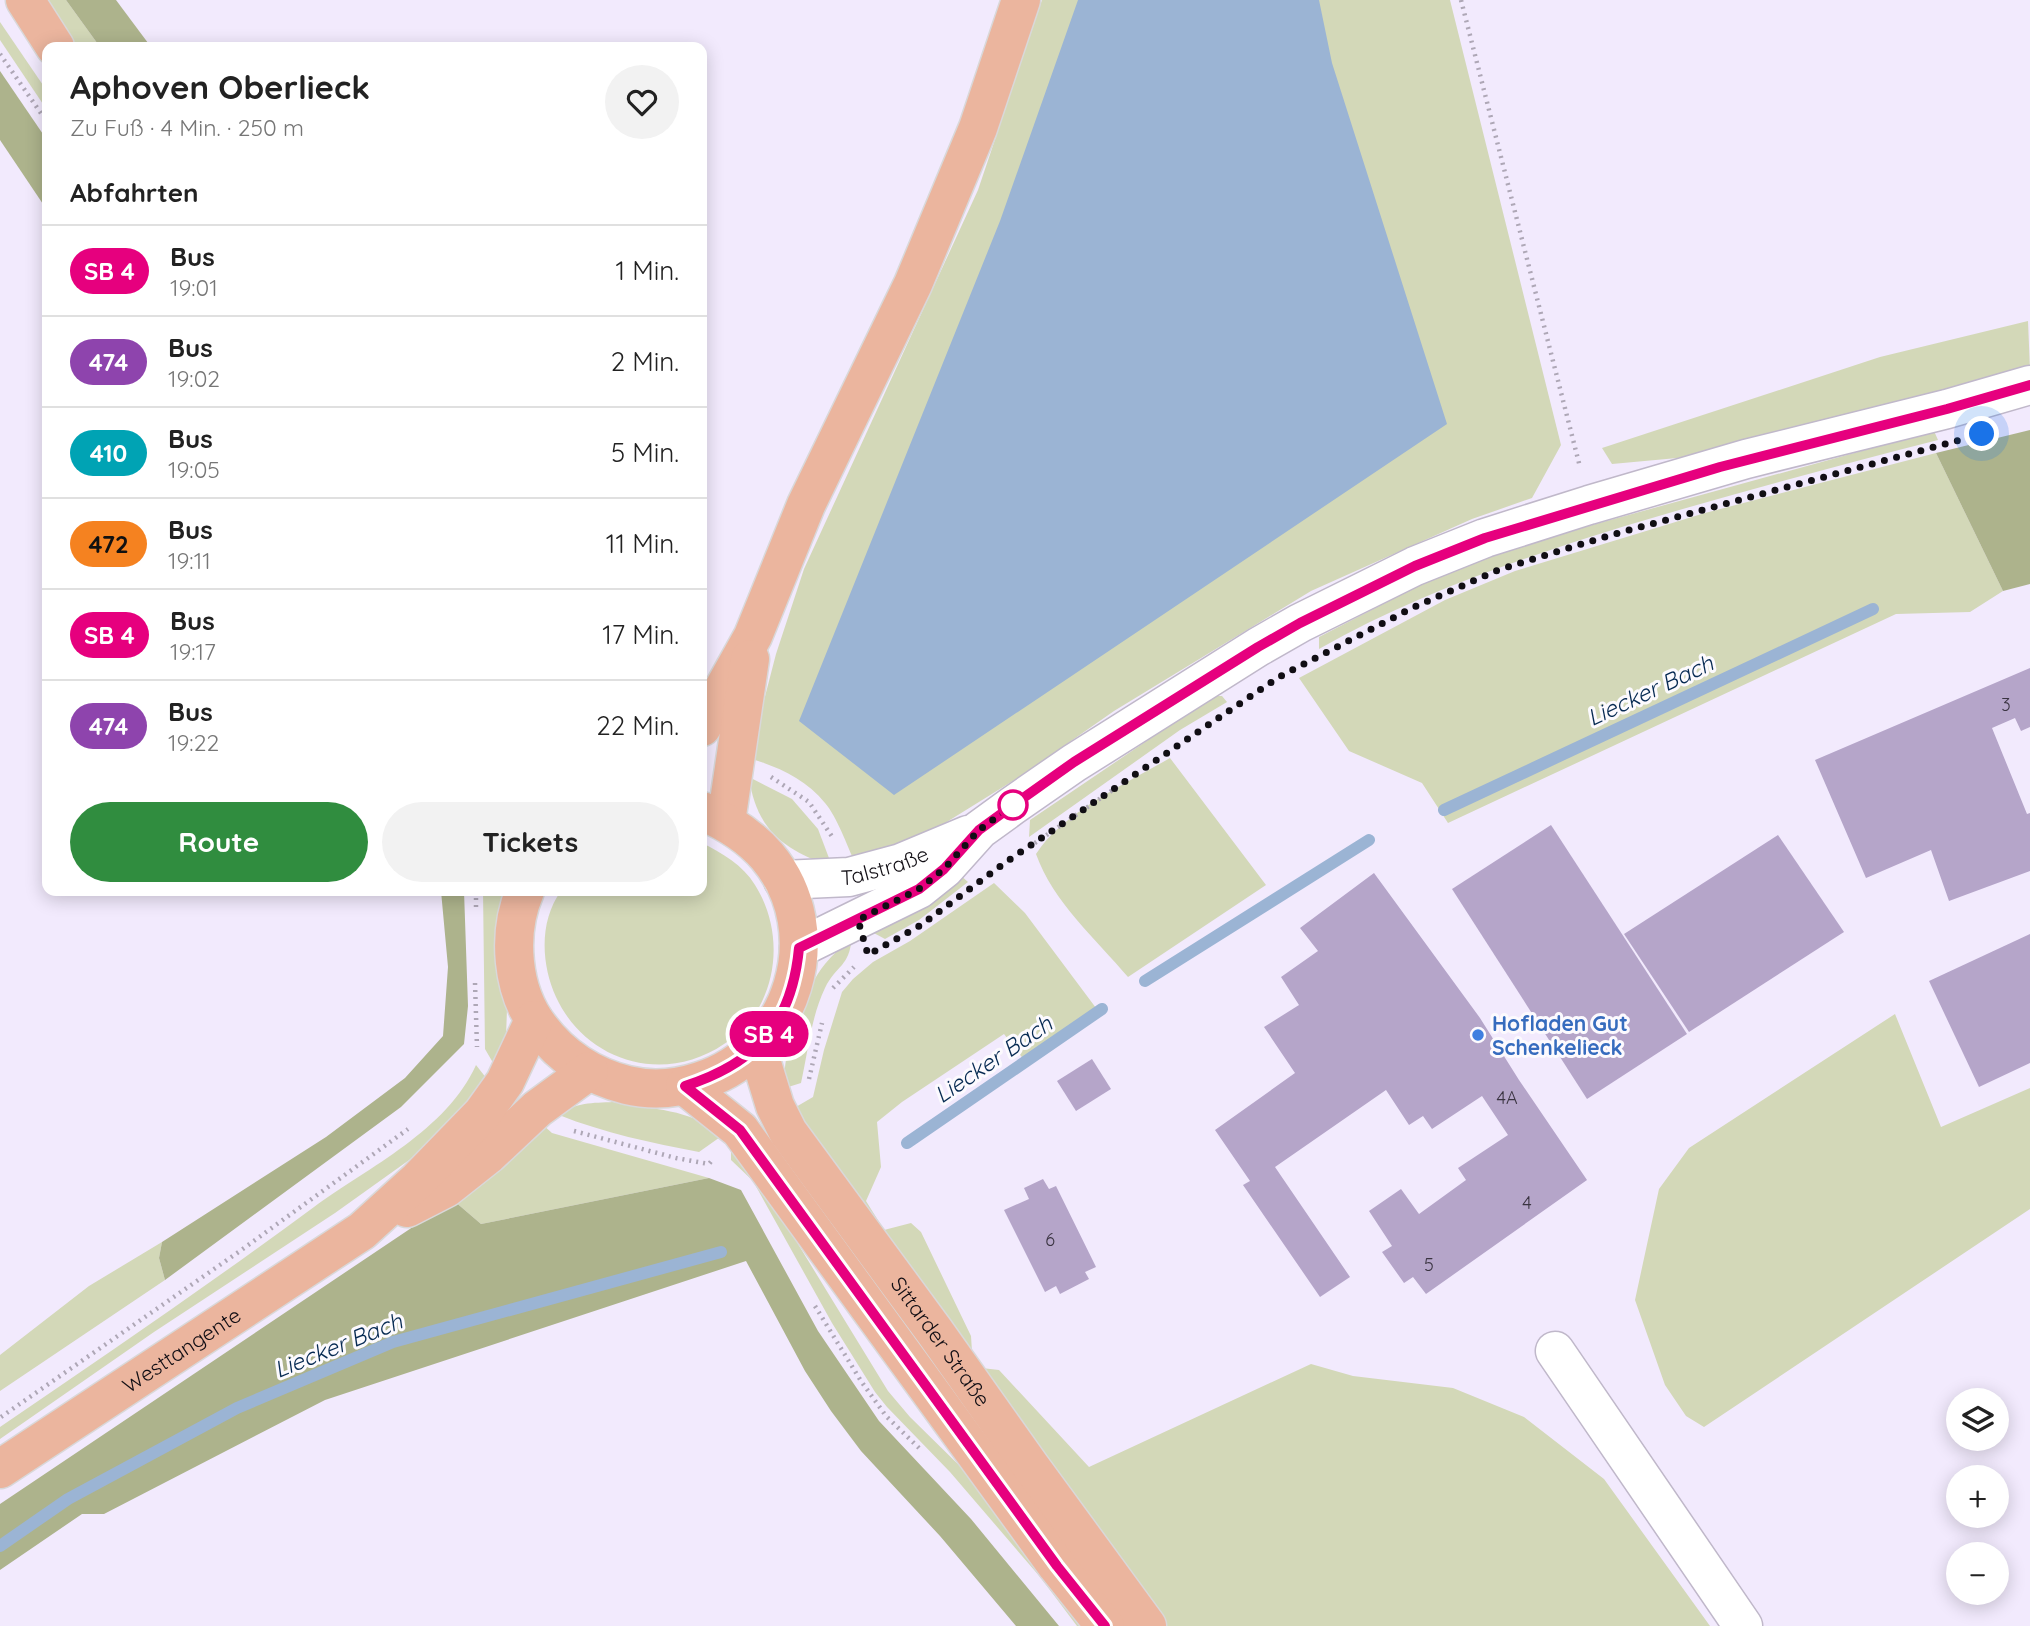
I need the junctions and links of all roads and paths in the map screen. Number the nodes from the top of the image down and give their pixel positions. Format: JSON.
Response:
{"nodes":[{"id":1,"x":25,"y":0,"type":"edge"},
{"id":2,"x":1021,"y":0,"type":"edge"},
{"id":3,"x":1461,"y":0,"type":"edge"},
{"id":4,"x":52,"y":42,"type":"edge"},
{"id":5,"x":0,"y":54,"type":"edge"},
{"id":6,"x":42,"y":115,"type":"edge"},
{"id":7,"x":2030,"y":385,"type":"edge"},
{"id":8,"x":1589,"y":505,"type":"junction"},
{"id":9,"x":753,"y":636,"type":"junction"},
{"id":10,"x":707,"y":718,"type":"edge"},
{"id":11,"x":734,"y":762,"type":"junction"},
{"id":12,"x":1131,"y":777,"type":"dead end"},
{"id":13,"x":714,"y":816,"type":"edge"},
{"id":14,"x":979,"y":830,"type":"junction"},
{"id":15,"x":1029,"y":847,"type":"dead end"},
{"id":16,"x":849,"y":877,"type":"junction"},
{"id":17,"x":783,"y":880,"type":"junction"},
{"id":18,"x":476,"y":896,"type":"edge"},
{"id":19,"x":524,"y":896,"type":"edge"},
{"id":20,"x":476,"y":917,"type":"dead end"},
{"id":21,"x":799,"y":948,"type":"junction"},
{"id":22,"x":475,"y":980,"type":"dead end"},
{"id":23,"x":534,"y":1020,"type":"junction"},
{"id":24,"x":757,"y":1047,"type":"junction"},
{"id":25,"x":477,"y":1057,"type":"dead end"},
{"id":26,"x":589,"y":1071,"type":"junction"},
{"id":27,"x":685,"y":1086,"type":"junction"},
{"id":28,"x":411,"y":1127,"type":"dead end"},
{"id":29,"x":362,"y":1231,"type":"junction"},
{"id":30,"x":1555,"y":1351,"type":"dead end"},
{"id":31,"x":0,"y":1418,"type":"edge"},
{"id":32,"x":0,"y":1469,"type":"edge"},
{"id":33,"x":1105,"y":1626,"type":"edge"},
{"id":34,"x":1147,"y":1626,"type":"edge"},
{"id":35,"x":1743,"y":1626,"type":"edge"}],
"edges":[{"from":1,"to":4,"type":"main road"},
{"from":2,"to":9,"type":"main road"},
{"from":3,"to":8,"type":"path"},
{"from":5,"to":6,"type":"path"},
{"from":7,"to":8,"type":"street","name":"Talstraße"},
{"from":8,"to":14,"type":"street","name":"Talstraße"},
{"from":9,"to":10,"type":"main road"},
{"from":9,"to":11,"type":"main road"},
{"from":11,"to":13,"type":"main road"},
{"from":11,"to":16,"type":"path"},
{"from":12,"to":15,"type":"path"},
{"from":13,"to":17,"type":"main road"},
{"from":14,"to":16,"type":"street","name":"Talstraße"},
{"from":14,"to":21,"type":"street","name":"Talstraße"},
{"from":16,"to":17,"type":"street","name":"Talstraße"},
{"from":17,"to":21,"type":"main road"},
{"from":18,"to":20,"type":"path"},
{"from":19,"to":23,"type":"main road"},
{"from":21,"to":24,"type":"main road"},
{"from":22,"to":25,"type":"path"},
{"from":23,"to":26,"type":"main road"},
{"from":23,"to":29,"type":"main road","name":"Westtangente"},
{"from":24,"to":27,"type":"main road"},
{"from":24,"to":34,"type":"main road","name":"Sittarder Straße"},
{"from":26,"to":27,"type":"main road"},
{"from":26,"to":29,"type":"main road","name":"Westtangente"},
{"from":27,"to":33,"type":"main road","name":"Sittarder Straße"},
{"from":28,"to":31,"type":"path"},
{"from":29,"to":32,"type":"main road","name":"Westtangente"},
{"from":30,"to":35,"type":"street"}]}
